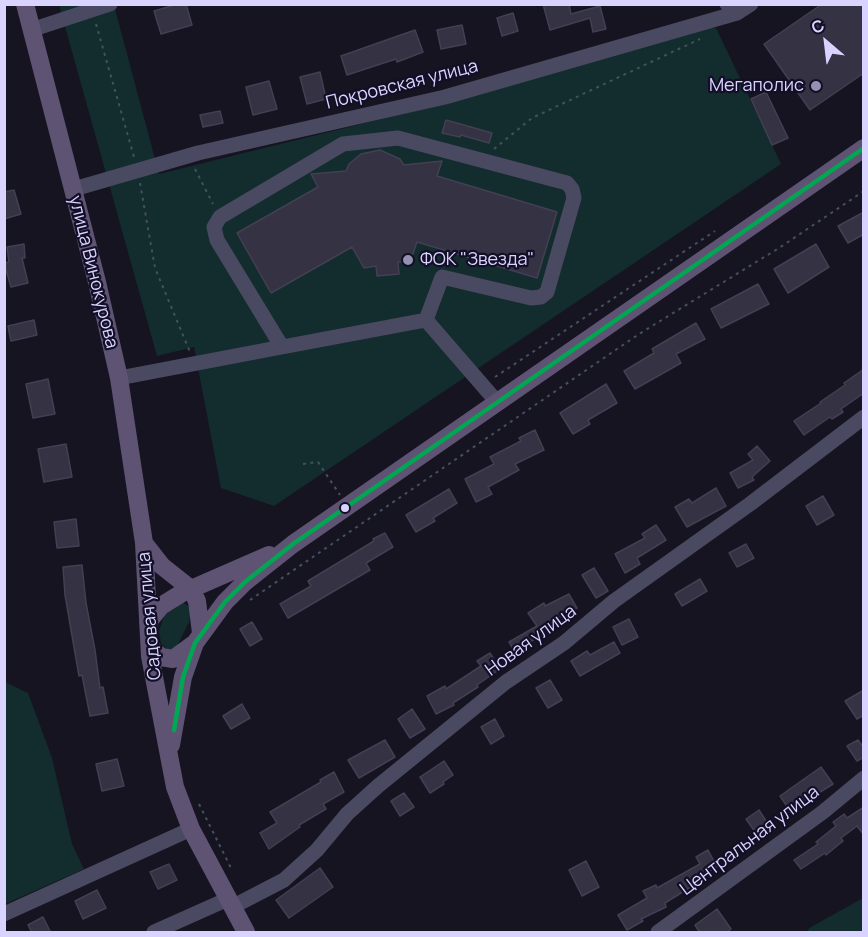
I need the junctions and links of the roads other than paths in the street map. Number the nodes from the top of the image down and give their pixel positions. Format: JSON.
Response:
{"nodes":[{"id":1,"x":25,"y":4,"type":"edge"},
{"id":2,"x":110,"y":4,"type":"edge"},
{"id":3,"x":751,"y":4,"type":"edge"},
{"id":4,"x":732,"y":9,"type":"edge"},
{"id":5,"x":32,"y":30,"type":"junction"},
{"id":6,"x":864,"y":147,"type":"edge"},
{"id":7,"x":74,"y":189,"type":"junction"},
{"id":8,"x":426,"y":320,"type":"junction"},
{"id":9,"x":282,"y":347,"type":"junction"},
{"id":10,"x":119,"y":378,"type":"junction"},
{"id":11,"x":497,"y":402,"type":"junction"},
{"id":12,"x":864,"y":417,"type":"edge"},
{"id":13,"x":144,"y":543,"type":"junction"},
{"id":14,"x":293,"y":544,"type":"junction"},
{"id":15,"x":191,"y":589,"type":"junction"},
{"id":16,"x":148,"y":622,"type":"junction"},
{"id":17,"x":198,"y":638,"type":"junction"},
{"id":18,"x":150,"y":647,"type":"junction"},
{"id":19,"x":169,"y":756,"type":"junction"},
{"id":20,"x":864,"y":778,"type":"edge"},
{"id":21,"x":191,"y":829,"type":"junction"},
{"id":22,"x":230,"y":903,"type":"junction"},
{"id":23,"x":4,"y":914,"type":"edge"},
{"id":24,"x":154,"y":933,"type":"edge"},
{"id":25,"x":246,"y":933,"type":"edge"},
{"id":26,"x":658,"y":933,"type":"edge"}],
"edges":[{"from":1,"to":5,"type":"main road","name":"улица Винокурова"},
{"from":2,"to":5,"type":"street"},
{"from":3,"to":4,"type":"street"},
{"from":4,"to":7,"type":"street","name":"Покровская улица"},
{"from":5,"to":7,"type":"main road","name":"улица Винокурова"},
{"from":6,"to":11,"type":"main road"},
{"from":7,"to":10,"type":"main road","name":"улица Винокурова"},
{"from":8,"to":9,"type":"street"},
{"from":8,"to":9,"type":"street"},
{"from":8,"to":11,"type":"street"},
{"from":9,"to":10,"type":"street"},
{"from":10,"to":13,"type":"main road","name":"улица Винокурова"},
{"from":11,"to":14,"type":"main road"},
{"from":12,"to":22,"type":"street","name":"Новая улица"},
{"from":13,"to":15,"type":"main road","name":"Садовая улица"},
{"from":13,"to":16,"type":"main road","name":"Садовая улица"},
{"from":14,"to":15,"type":"main road"},
{"from":14,"to":17,"type":"main road"},
{"from":15,"to":16,"type":"main road"},
{"from":15,"to":17,"type":"main road"},
{"from":16,"to":18,"type":"main road","name":"Садовая улица"},
{"from":17,"to":18,"type":"main road"},
{"from":17,"to":19,"type":"main road","name":"Садовая улица"},
{"from":18,"to":19,"type":"main road","name":"Садовая улица"},
{"from":19,"to":21,"type":"main road","name":"Садовая улица"},
{"from":20,"to":26,"type":"street","name":"Центральная улица"},
{"from":21,"to":22,"type":"main road","name":"Садовая улица"},
{"from":21,"to":23,"type":"street"},
{"from":22,"to":24,"type":"street"},
{"from":22,"to":25,"type":"main road","name":"Садовая улица"}]}
